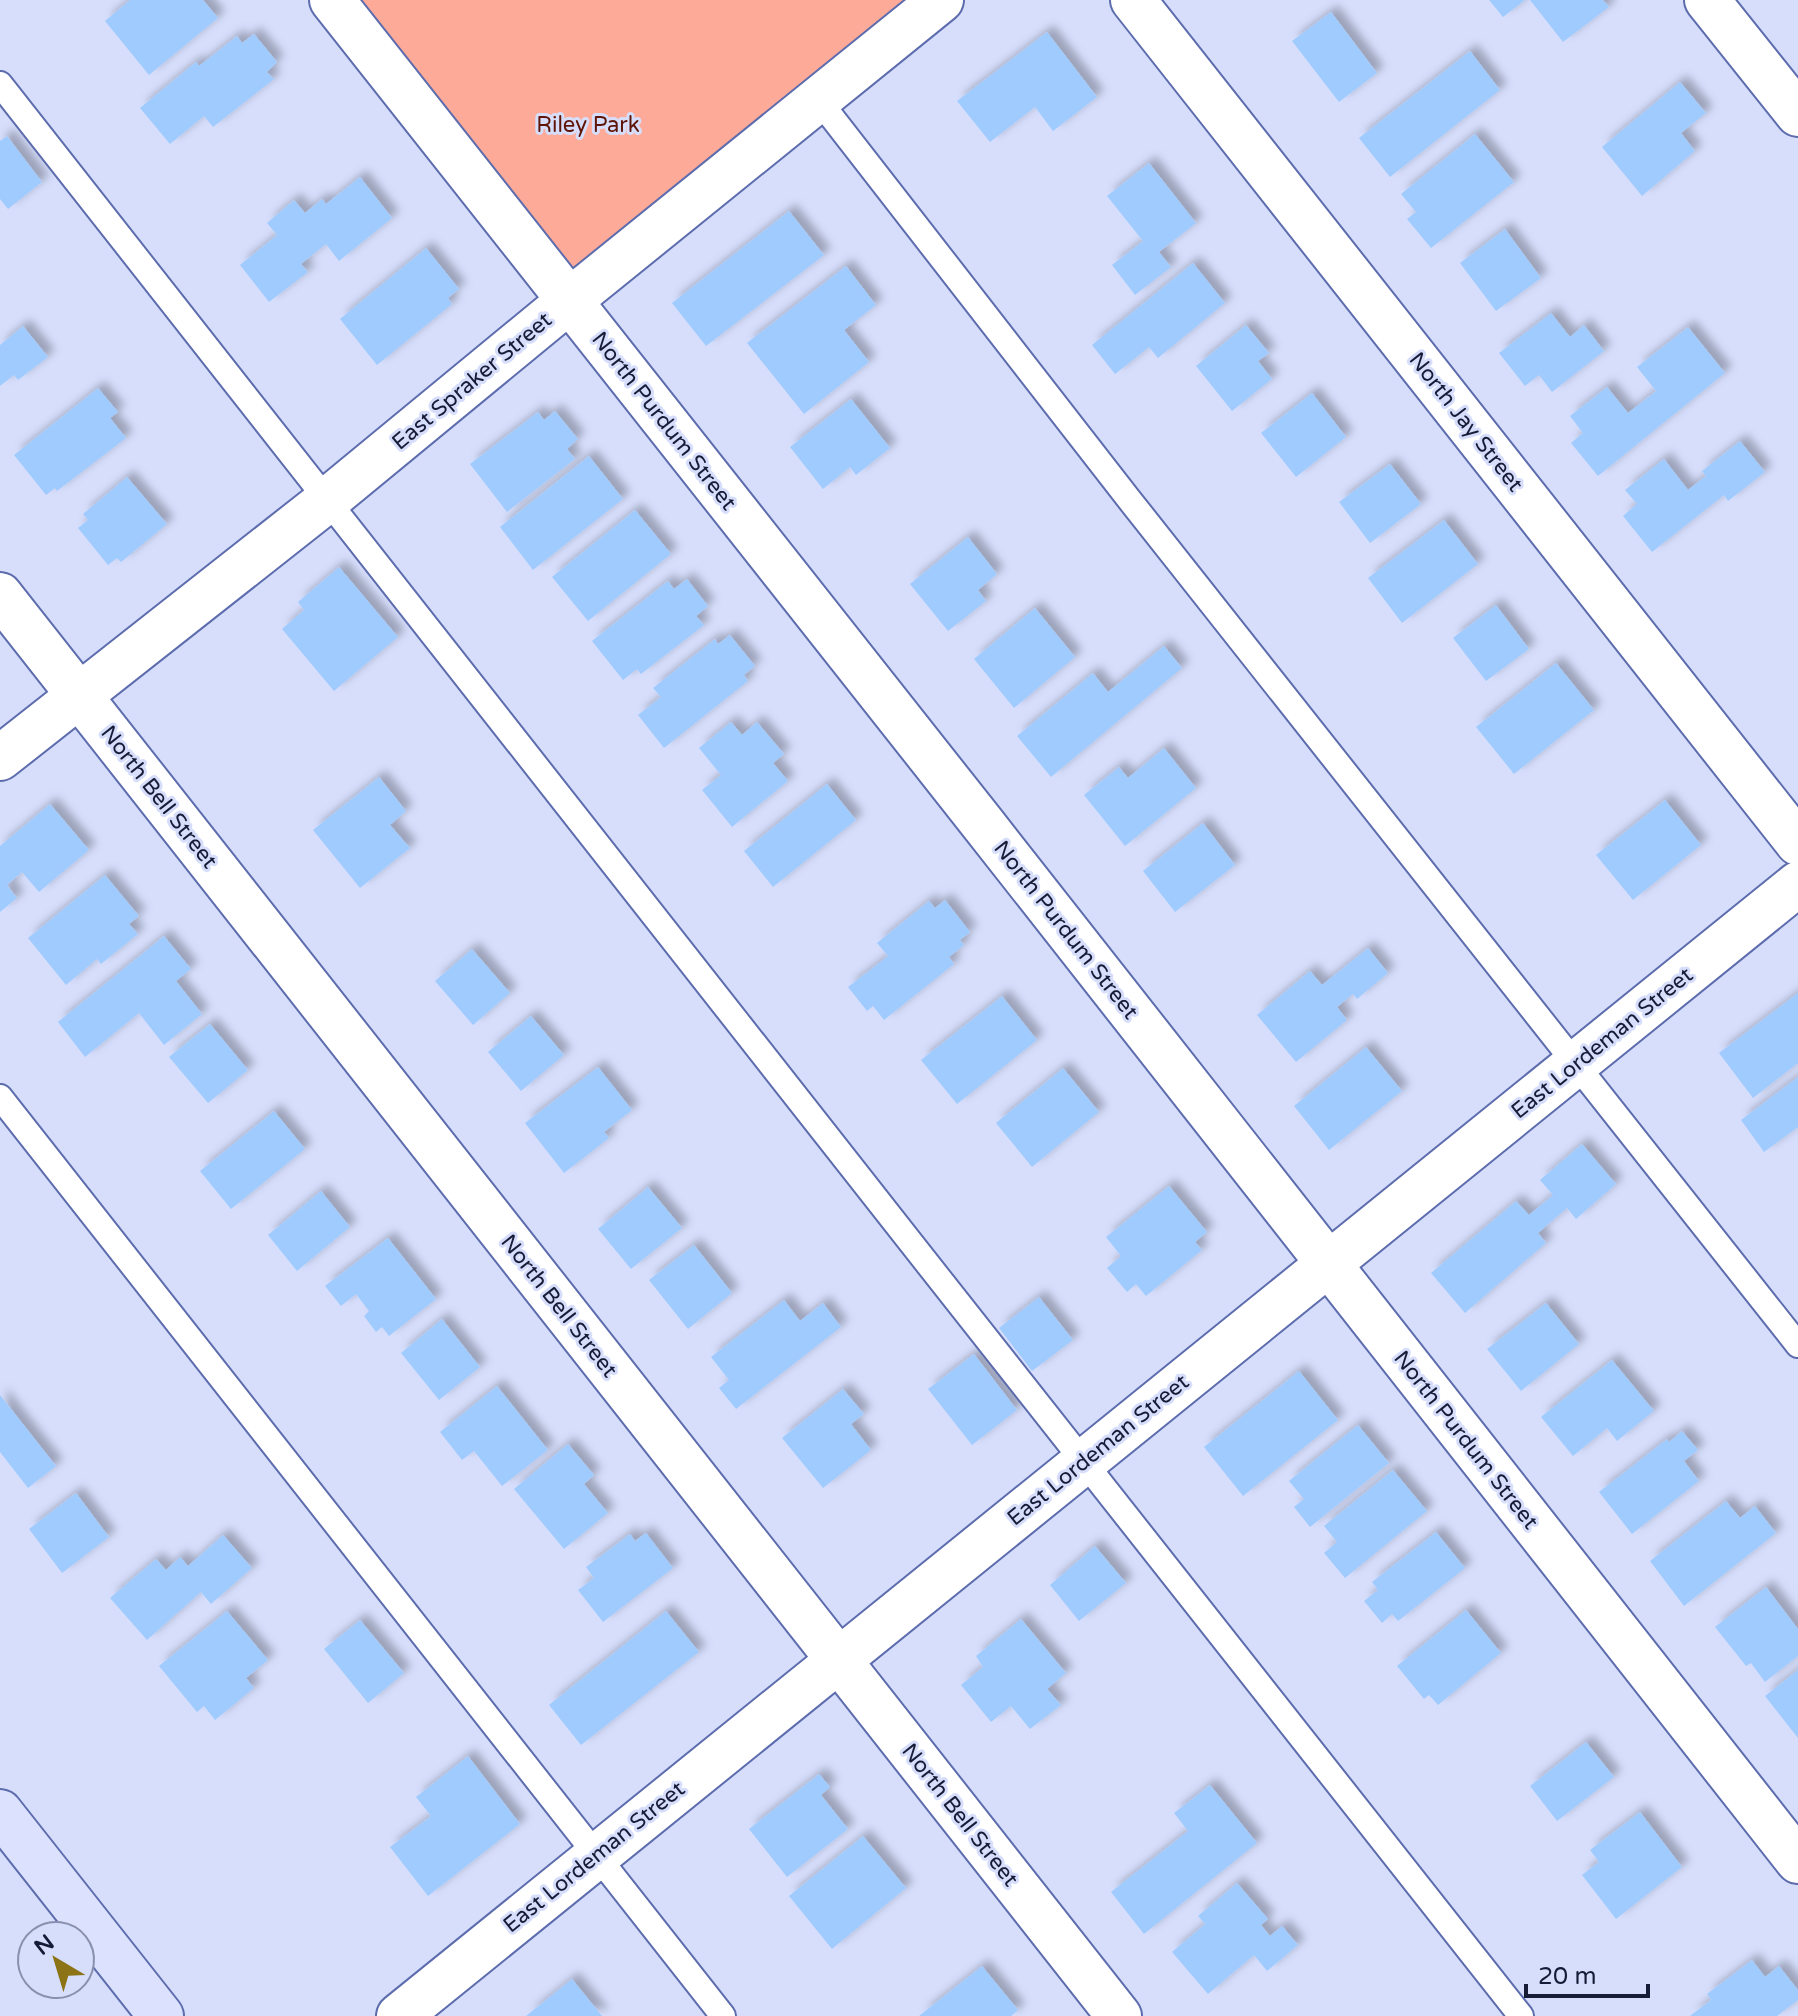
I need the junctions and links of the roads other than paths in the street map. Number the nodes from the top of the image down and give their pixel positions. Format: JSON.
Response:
{"nodes":[{"id":1,"x":332,"y":0,"type":"edge"},
{"id":2,"x":941,"y":0,"type":"edge"},
{"id":3,"x":1133,"y":0,"type":"edge"},
{"id":4,"x":1707,"y":0,"type":"edge"},
{"id":5,"x":0,"y":84,"type":"edge"},
{"id":6,"x":817,"y":98,"type":"junction"},
{"id":7,"x":1798,"y":114,"type":"edge"},
{"id":8,"x":569,"y":301,"type":"junction"},
{"id":9,"x":325,"y":502,"type":"junction"},
{"id":10,"x":0,"y":595,"type":"edge"},
{"id":11,"x":78,"y":694,"type":"junction"},
{"id":12,"x":0,"y":758,"type":"edge"},
{"id":13,"x":1798,"y":843,"type":"edge"},
{"id":14,"x":1798,"y":884,"type":"edge"},
{"id":15,"x":1577,"y":1063,"type":"junction"},
{"id":16,"x":0,"y":1097,"type":"edge"},
{"id":17,"x":1328,"y":1264,"type":"junction"},
{"id":18,"x":1798,"y":1345,"type":"edge"},
{"id":19,"x":1086,"y":1461,"type":"junction"},
{"id":20,"x":838,"y":1659,"type":"junction"},
{"id":21,"x":0,"y":1812,"type":"edge"},
{"id":22,"x":597,"y":1855,"type":"junction"},
{"id":23,"x":1798,"y":1861,"type":"edge"},
{"id":24,"x":161,"y":2016,"type":"edge"},
{"id":25,"x":399,"y":2016,"type":"edge"},
{"id":26,"x":723,"y":2016,"type":"edge"},
{"id":27,"x":1119,"y":2016,"type":"edge"},
{"id":28,"x":1521,"y":2016,"type":"edge"}],
"edges":[{"from":1,"to":8,"type":"street","name":"North Purdum Street"},
{"from":2,"to":6,"type":"street","name":"East Spraker Street"},
{"from":3,"to":13,"type":"street","name":"North Jay Street"},
{"from":4,"to":7,"type":"street"},
{"from":5,"to":9,"type":"lane"},
{"from":6,"to":8,"type":"street","name":"East Spraker Street"},
{"from":6,"to":15,"type":"lane"},
{"from":8,"to":9,"type":"street","name":"East Spraker Street"},
{"from":8,"to":17,"type":"street","name":"North Purdum Street"},
{"from":9,"to":11,"type":"street","name":"East Spraker Street"},
{"from":9,"to":19,"type":"lane"},
{"from":10,"to":11,"type":"street","name":"North Bell Street"},
{"from":11,"to":12,"type":"street","name":"East Spraker Street"},
{"from":11,"to":20,"type":"street","name":"North Bell Street"},
{"from":14,"to":15,"type":"street","name":"East Lordeman Street"},
{"from":15,"to":17,"type":"street","name":"East Lordeman Street"},
{"from":15,"to":18,"type":"lane"},
{"from":16,"to":22,"type":"lane"},
{"from":17,"to":19,"type":"street","name":"East Lordeman Street"},
{"from":17,"to":23,"type":"street","name":"North Purdum Street"},
{"from":19,"to":20,"type":"street","name":"East Lordeman Street"},
{"from":19,"to":28,"type":"lane"},
{"from":20,"to":22,"type":"street","name":"East Lordeman Street"},
{"from":20,"to":27,"type":"street","name":"North Bell Street"},
{"from":21,"to":24,"type":"main road"},
{"from":22,"to":25,"type":"street","name":"East Lordeman Street"},
{"from":22,"to":26,"type":"lane"}]}
